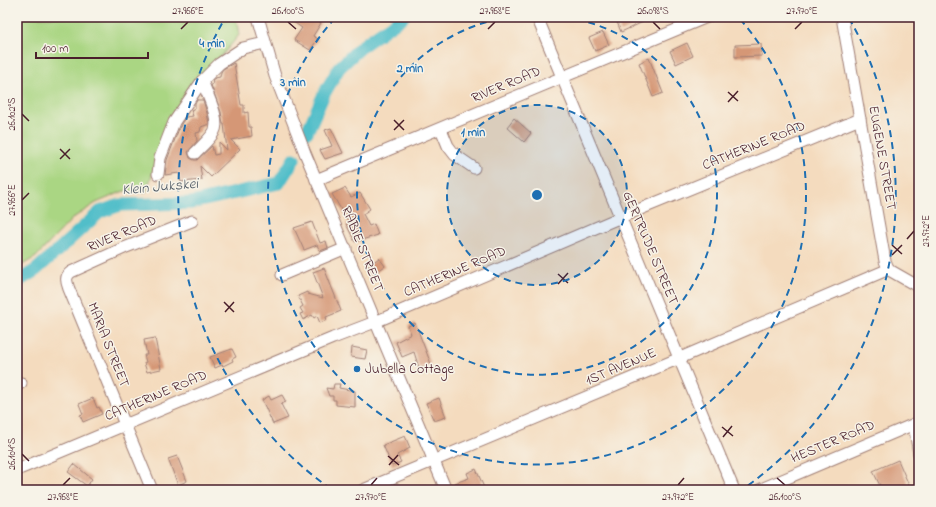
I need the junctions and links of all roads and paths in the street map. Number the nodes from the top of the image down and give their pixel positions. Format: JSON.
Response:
{"nodes":[{"id":1,"x":258,"y":17,"type":"edge"},
{"id":2,"x":537,"y":17,"type":"edge"},
{"id":3,"x":707,"y":17,"type":"edge"},
{"id":4,"x":842,"y":17,"type":"edge"},
{"id":5,"x":265,"y":43,"type":"junction"},
{"id":6,"x":562,"y":78,"type":"junction"},
{"id":7,"x":202,"y":81,"type":"junction"},
{"id":8,"x":860,"y":119,"type":"junction"},
{"id":9,"x":441,"y":129,"type":"junction"},
{"id":10,"x":195,"y":153,"type":"dead end"},
{"id":11,"x":474,"y":168,"type":"dead end"},
{"id":12,"x":158,"y":174,"type":"dead end"},
{"id":13,"x":316,"y":180,"type":"junction"},
{"id":14,"x":621,"y":217,"type":"junction"},
{"id":15,"x":192,"y":221,"type":"dead end"},
{"id":16,"x":346,"y":248,"type":"junction"},
{"id":17,"x":889,"y":269,"type":"junction"},
{"id":18,"x":282,"y":275,"type":"dead end"},
{"id":19,"x":66,"y":278,"type":"joint"},
{"id":20,"x":919,"y":287,"type":"edge"},
{"id":21,"x":375,"y":322,"type":"junction"},
{"id":22,"x":680,"y":358,"type":"junction"},
{"id":23,"x":917,"y":423,"type":"edge"},
{"id":24,"x":124,"y":425,"type":"junction"},
{"id":25,"x":919,"y":454,"type":"edge"},
{"id":26,"x":434,"y":461,"type":"junction"},
{"id":27,"x":17,"y":470,"type":"edge"},
{"id":28,"x":152,"y":490,"type":"edge"},
{"id":29,"x":363,"y":490,"type":"edge"},
{"id":30,"x":446,"y":490,"type":"edge"},
{"id":31,"x":734,"y":490,"type":"edge"},
{"id":32,"x":759,"y":490,"type":"edge"}],
"edges":[{"from":1,"to":5,"type":"street","name":"RABIE STREET"},
{"from":2,"to":6,"type":"street","name":"GERTRUDE STREET"},
{"from":3,"to":6,"type":"street","name":"RIVER ROAD"},
{"from":4,"to":8,"type":"street","name":"EUGENE STREET"},
{"from":5,"to":7,"type":"street"},
{"from":5,"to":13,"type":"street","name":"RABIE STREET"},
{"from":6,"to":9,"type":"street","name":"RIVER ROAD"},
{"from":6,"to":14,"type":"street","name":"GERTRUDE STREET"},
{"from":7,"to":10,"type":"street"},
{"from":7,"to":12,"type":"street"},
{"from":8,"to":14,"type":"street","name":"CATHERINE ROAD"},
{"from":8,"to":17,"type":"street","name":"EUGENE STREET"},
{"from":9,"to":11,"type":"street"},
{"from":9,"to":13,"type":"street","name":"RIVER ROAD"},
{"from":13,"to":16,"type":"street","name":"RABIE STREET"},
{"from":14,"to":21,"type":"street","name":"CATHERINE ROAD"},
{"from":14,"to":22,"type":"street","name":"GERTRUDE STREET"},
{"from":15,"to":19,"type":"street","name":"RIVER ROAD"},
{"from":16,"to":18,"type":"street"},
{"from":16,"to":21,"type":"street","name":"RABIE STREET"},
{"from":17,"to":20,"type":"street"},
{"from":17,"to":22,"type":"street","name":"1ST AVENUE"},
{"from":19,"to":24,"type":"street","name":"MARIA STREET"},
{"from":21,"to":24,"type":"street","name":"CATHERINE ROAD"},
{"from":21,"to":26,"type":"street","name":"RABIE STREET"},
{"from":22,"to":26,"type":"street","name":"1ST AVENUE"},
{"from":22,"to":31,"type":"street","name":"GERTRUDE STREET"},
{"from":23,"to":25,"type":"street"},
{"from":23,"to":32,"type":"street","name":"HESTER ROAD"},
{"from":24,"to":27,"type":"street","name":"CATHERINE ROAD"},
{"from":24,"to":28,"type":"street","name":"MARIA STREET"},
{"from":26,"to":29,"type":"street","name":"1ST AVENUE"},
{"from":26,"to":30,"type":"street","name":"RABIE STREET"}]}
